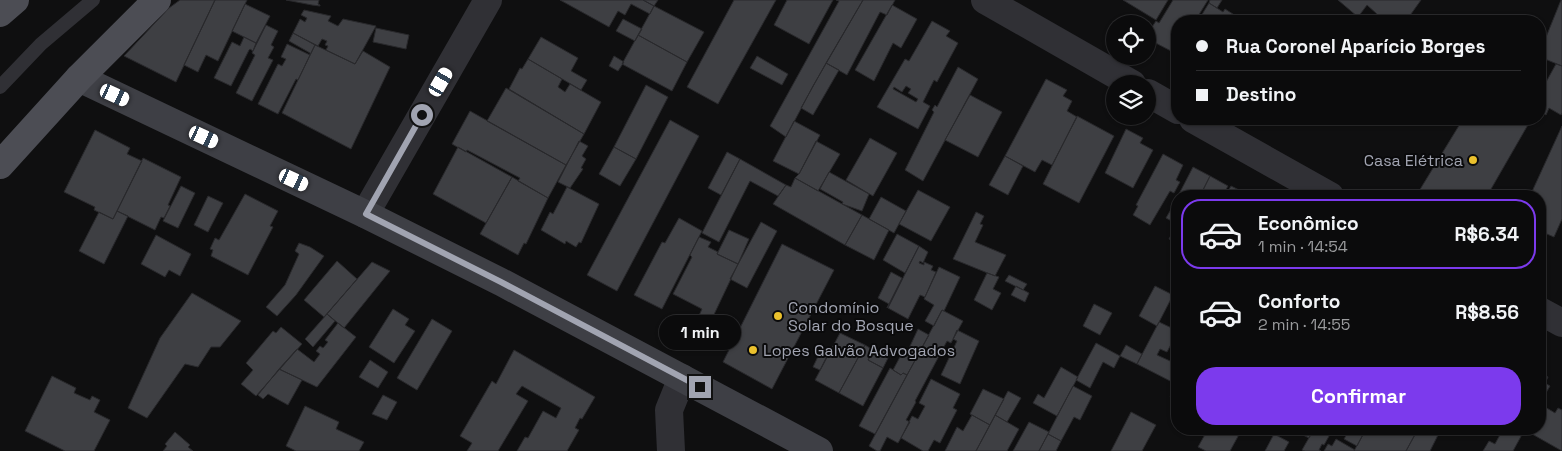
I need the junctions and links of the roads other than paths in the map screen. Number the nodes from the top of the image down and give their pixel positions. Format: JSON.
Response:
{"nodes":[{"id":1,"x":15,"y":0,"type":"edge"},
{"id":2,"x":93,"y":0,"type":"edge"},
{"id":3,"x":157,"y":0,"type":"edge"},
{"id":4,"x":488,"y":0,"type":"edge"},
{"id":5,"x":985,"y":0,"type":"edge"},
{"id":6,"x":0,"y":13,"type":"edge"},
{"id":7,"x":1116,"y":75,"type":"edge"},
{"id":8,"x":79,"y":78,"type":"junction"},
{"id":9,"x":0,"y":88,"type":"edge"},
{"id":10,"x":1156,"y":98,"type":"edge"},
{"id":11,"x":1171,"y":106,"type":"edge"},
{"id":12,"x":1204,"y":125,"type":"edge"},
{"id":13,"x":0,"y":165,"type":"edge"},
{"id":14,"x":1319,"y":190,"type":"edge"},
{"id":15,"x":366,"y":214,"type":"junction"},
{"id":16,"x":1546,"y":314,"type":"edge"},
{"id":17,"x":1562,"y":322,"type":"edge"},
{"id":18,"x":682,"y":378,"type":"junction"},
{"id":19,"x":671,"y":451,"type":"edge"},
{"id":20,"x":819,"y":451,"type":"edge"}],
"edges":[{"from":1,"to":6,"type":"main road"},
{"from":2,"to":9,"type":"lane"},
{"from":3,"to":8,"type":"main road"},
{"from":4,"to":15,"type":"street"},
{"from":5,"to":7,"type":"street"},
{"from":8,"to":13,"type":"main road"},
{"from":8,"to":15,"type":"street"},
{"from":10,"to":11,"type":"street"},
{"from":12,"to":14,"type":"street"},
{"from":15,"to":18,"type":"street"},
{"from":16,"to":17,"type":"street"},
{"from":18,"to":19,"type":"street"},
{"from":18,"to":20,"type":"street"}]}
